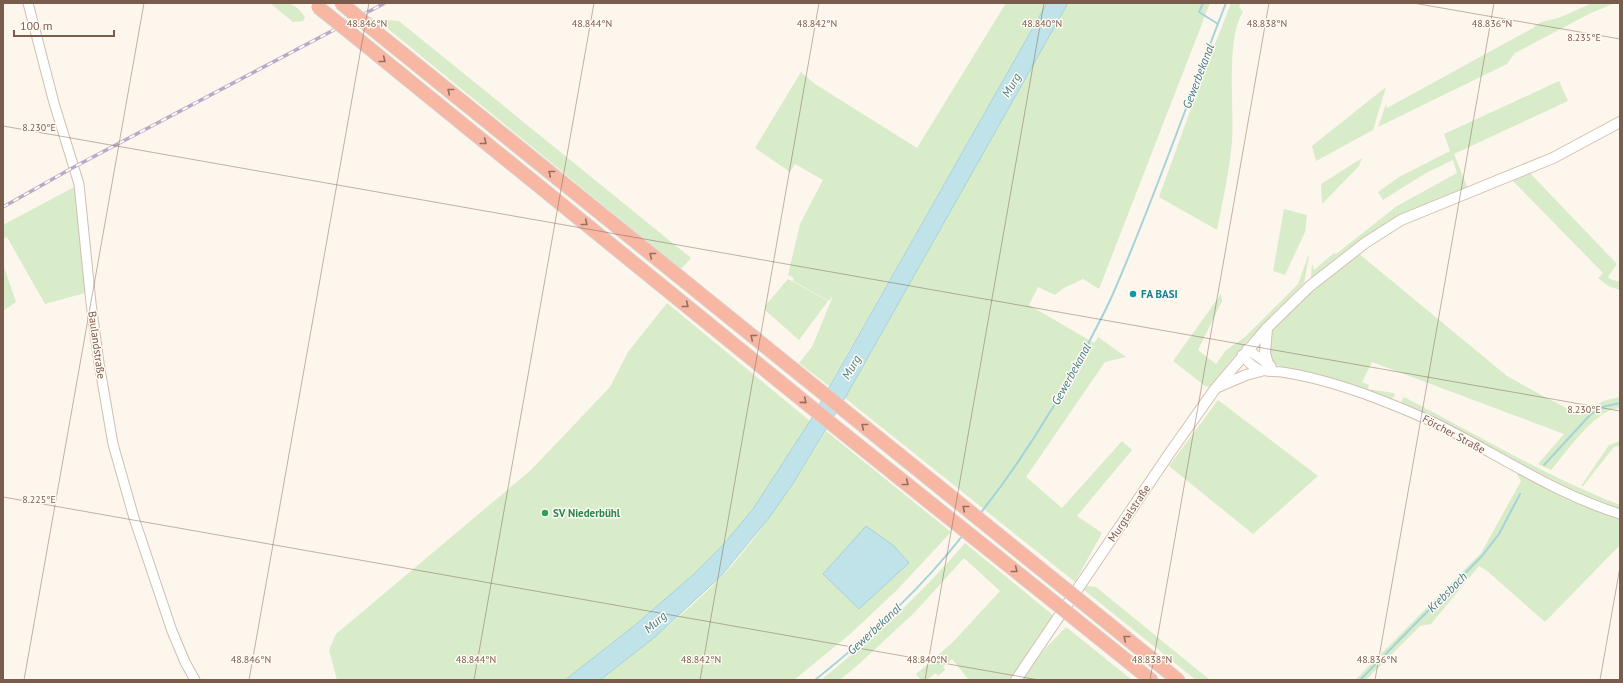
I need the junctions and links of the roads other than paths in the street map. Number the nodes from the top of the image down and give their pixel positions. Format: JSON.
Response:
{"nodes":[{"id":1,"x":28,"y":3,"type":"edge"},
{"id":2,"x":341,"y":3,"type":"edge"},
{"id":3,"x":315,"y":5,"type":"edge"},
{"id":4,"x":1620,"y":122,"type":"edge"},
{"id":5,"x":1267,"y":328,"type":"junction"},
{"id":6,"x":1245,"y":352,"type":"junction"},
{"id":7,"x":1265,"y":368,"type":"junction"},
{"id":8,"x":1215,"y":389,"type":"junction"},
{"id":9,"x":1620,"y":514,"type":"edge"},
{"id":10,"x":195,"y":680,"type":"edge"},
{"id":11,"x":1016,"y":680,"type":"edge"},
{"id":12,"x":1151,"y":680,"type":"edge"},
{"id":13,"x":1178,"y":680,"type":"edge"}],
"edges":[{"from":1,"to":10,"type":"street","name":"Baulandstraße"},
{"from":13,"to":2,"type":"highway","one_way":true,"bridge":true},
{"from":3,"to":12,"type":"highway","one_way":true,"bridge":true},
{"from":4,"to":5,"type":"main road","name":"Murgtalstraße"},
{"from":5,"to":6,"type":"main road","name":"Murgtalstraße"},
{"from":5,"to":7,"type":"main road"},
{"from":6,"to":7,"type":"street"},
{"from":6,"to":8,"type":"main road","name":"Murgtalstraße"},
{"from":7,"to":8,"type":"main road"},
{"from":7,"to":9,"type":"street","name":"Förcher Straße"},
{"from":8,"to":11,"type":"main road","name":"Murgtalstraße"}]}
